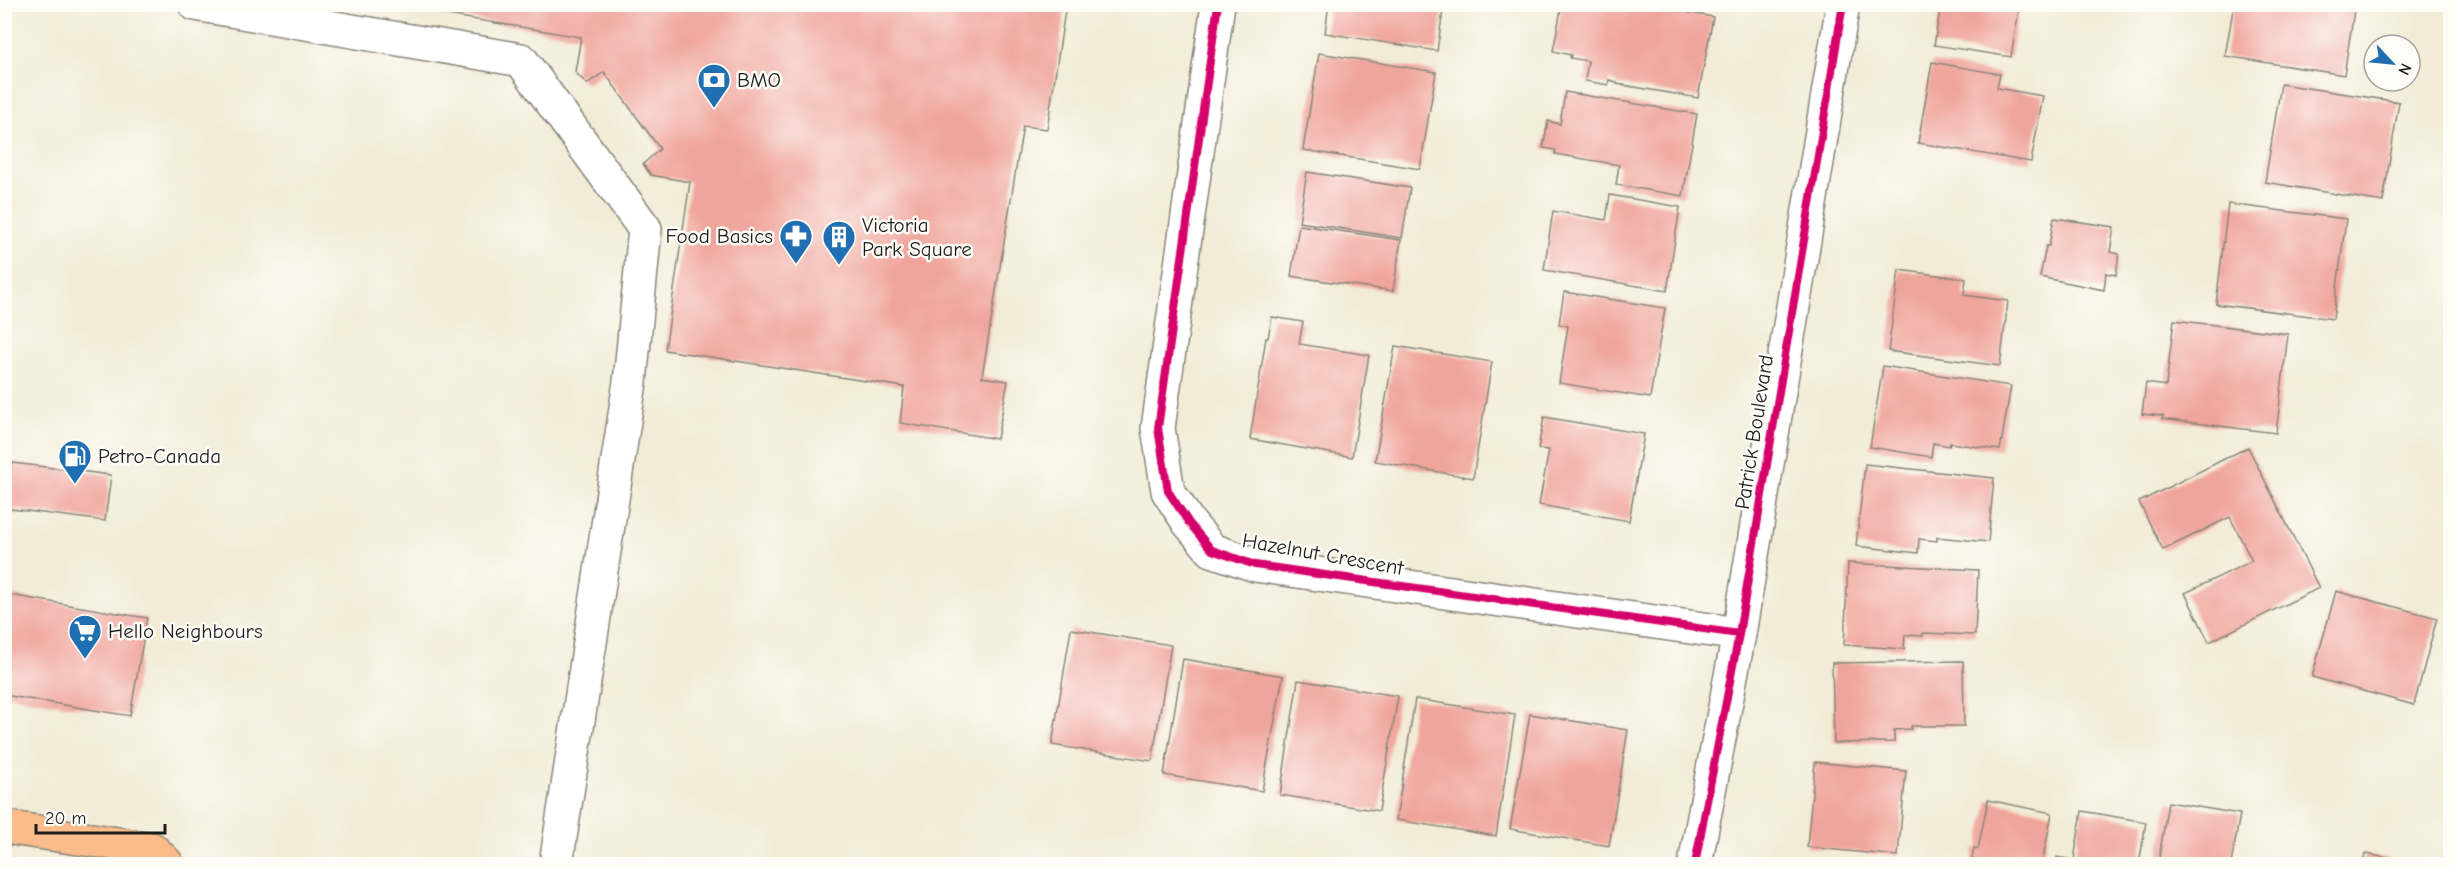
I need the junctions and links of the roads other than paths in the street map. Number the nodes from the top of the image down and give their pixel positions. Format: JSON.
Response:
{"nodes":[{"id":1,"x":195,"y":4,"type":"edge"},
{"id":2,"x":1218,"y":4,"type":"edge"},
{"id":3,"x":1843,"y":4,"type":"edge"},
{"id":4,"x":1739,"y":634,"type":"junction"},
{"id":5,"x":4,"y":827,"type":"edge"},
{"id":6,"x":167,"y":864,"type":"edge"},
{"id":7,"x":556,"y":864,"type":"edge"},
{"id":8,"x":1695,"y":864,"type":"edge"}],
"edges":[{"from":1,"to":7,"type":"street"},
{"from":2,"to":4,"type":"street","name":"Hazelnut Crescent"},
{"from":3,"to":4,"type":"street","name":"Patrick Boulevard"},
{"from":4,"to":8,"type":"street","name":"Patrick Boulevard"},
{"from":5,"to":6,"type":"main road"}]}
